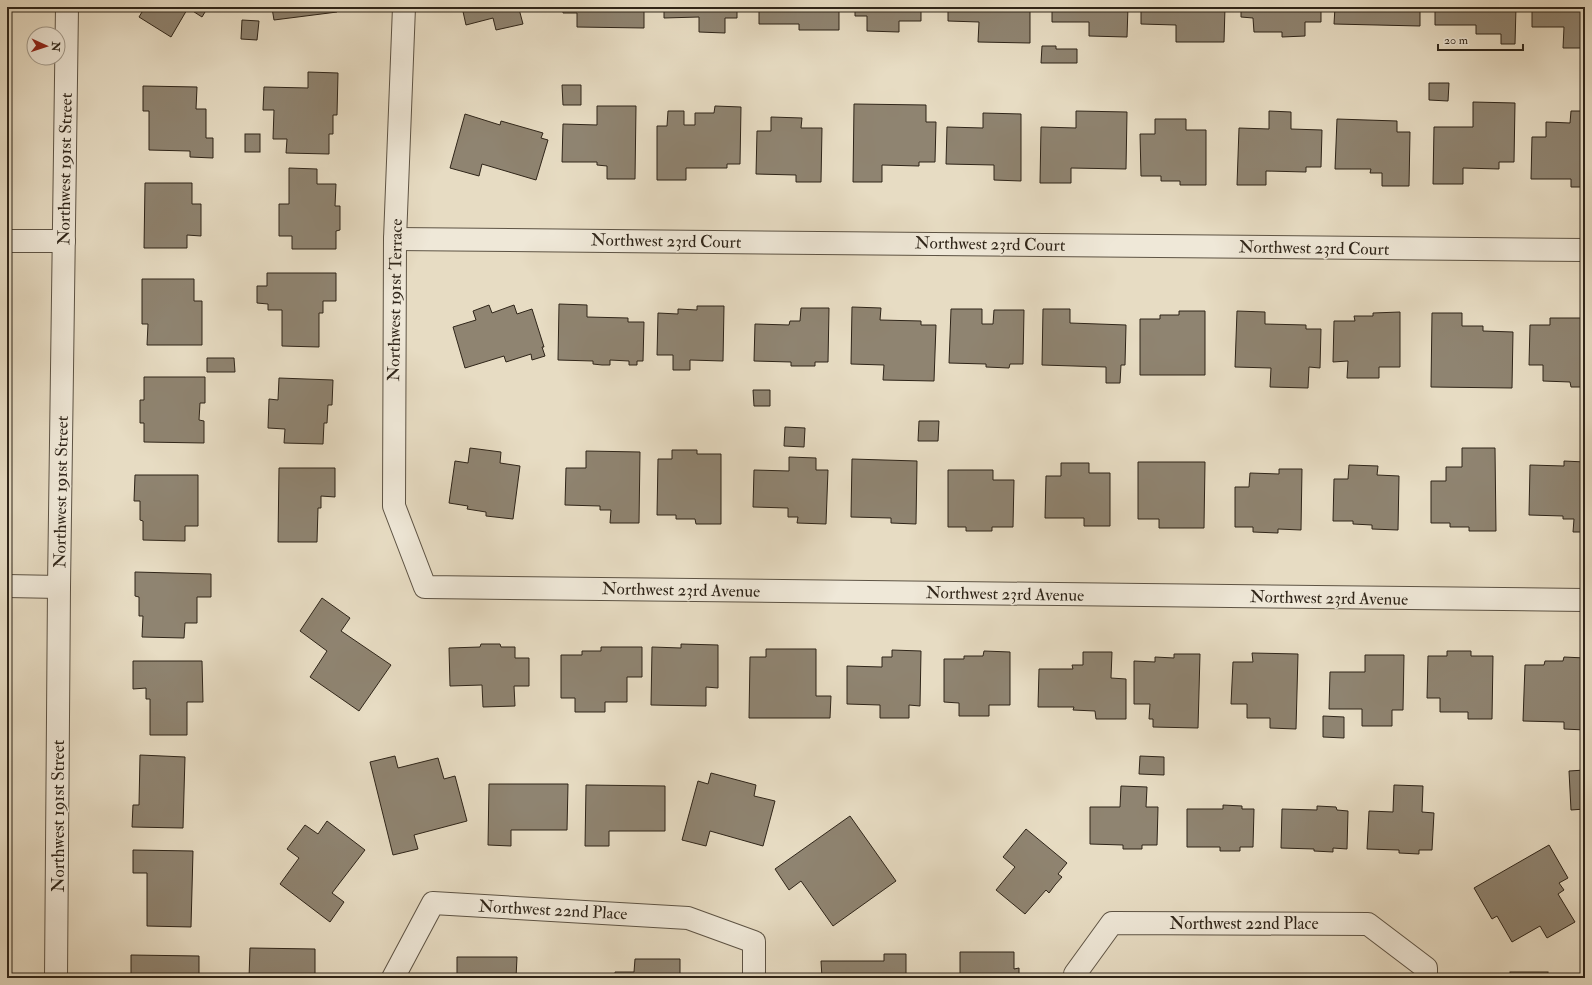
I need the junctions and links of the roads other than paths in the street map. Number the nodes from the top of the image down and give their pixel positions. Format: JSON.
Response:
{"nodes":[{"id":1,"x":67,"y":7,"type":"edge"},
{"id":2,"x":404,"y":7,"type":"edge"},
{"id":3,"x":395,"y":239,"type":"junction"},
{"id":4,"x":7,"y":241,"type":"edge"},
{"id":5,"x":64,"y":241,"type":"junction"},
{"id":6,"x":1585,"y":250,"type":"edge"},
{"id":7,"x":7,"y":586,"type":"edge"},
{"id":8,"x":59,"y":587,"type":"junction"},
{"id":9,"x":425,"y":587,"type":"joint"},
{"id":10,"x":1585,"y":600,"type":"edge"},
{"id":11,"x":1426,"y":973,"type":"edge"},
{"id":12,"x":1075,"y":976,"type":"edge"},
{"id":13,"x":56,"y":978,"type":"edge"},
{"id":14,"x":393,"y":978,"type":"edge"},
{"id":15,"x":754,"y":978,"type":"edge"}],
"edges":[{"from":1,"to":5,"type":"street","name":"Northwest 191st Street"},
{"from":2,"to":3,"type":"street","name":"Northwest 191st Terrace"},
{"from":3,"to":6,"type":"street","name":"Northwest 23rd Court"},
{"from":3,"to":9,"type":"street","name":"Northwest 191st Terrace"},
{"from":4,"to":5,"type":"street"},
{"from":5,"to":8,"type":"street","name":"Northwest 191st Street"},
{"from":7,"to":8,"type":"street"},
{"from":8,"to":13,"type":"street","name":"Northwest 191st Street"},
{"from":9,"to":10,"type":"street","name":"Northwest 23rd Avenue"},
{"from":11,"to":12,"type":"street","name":"Northwest 22nd Place"},
{"from":14,"to":15,"type":"street","name":"Northwest 22nd Place"}]}
